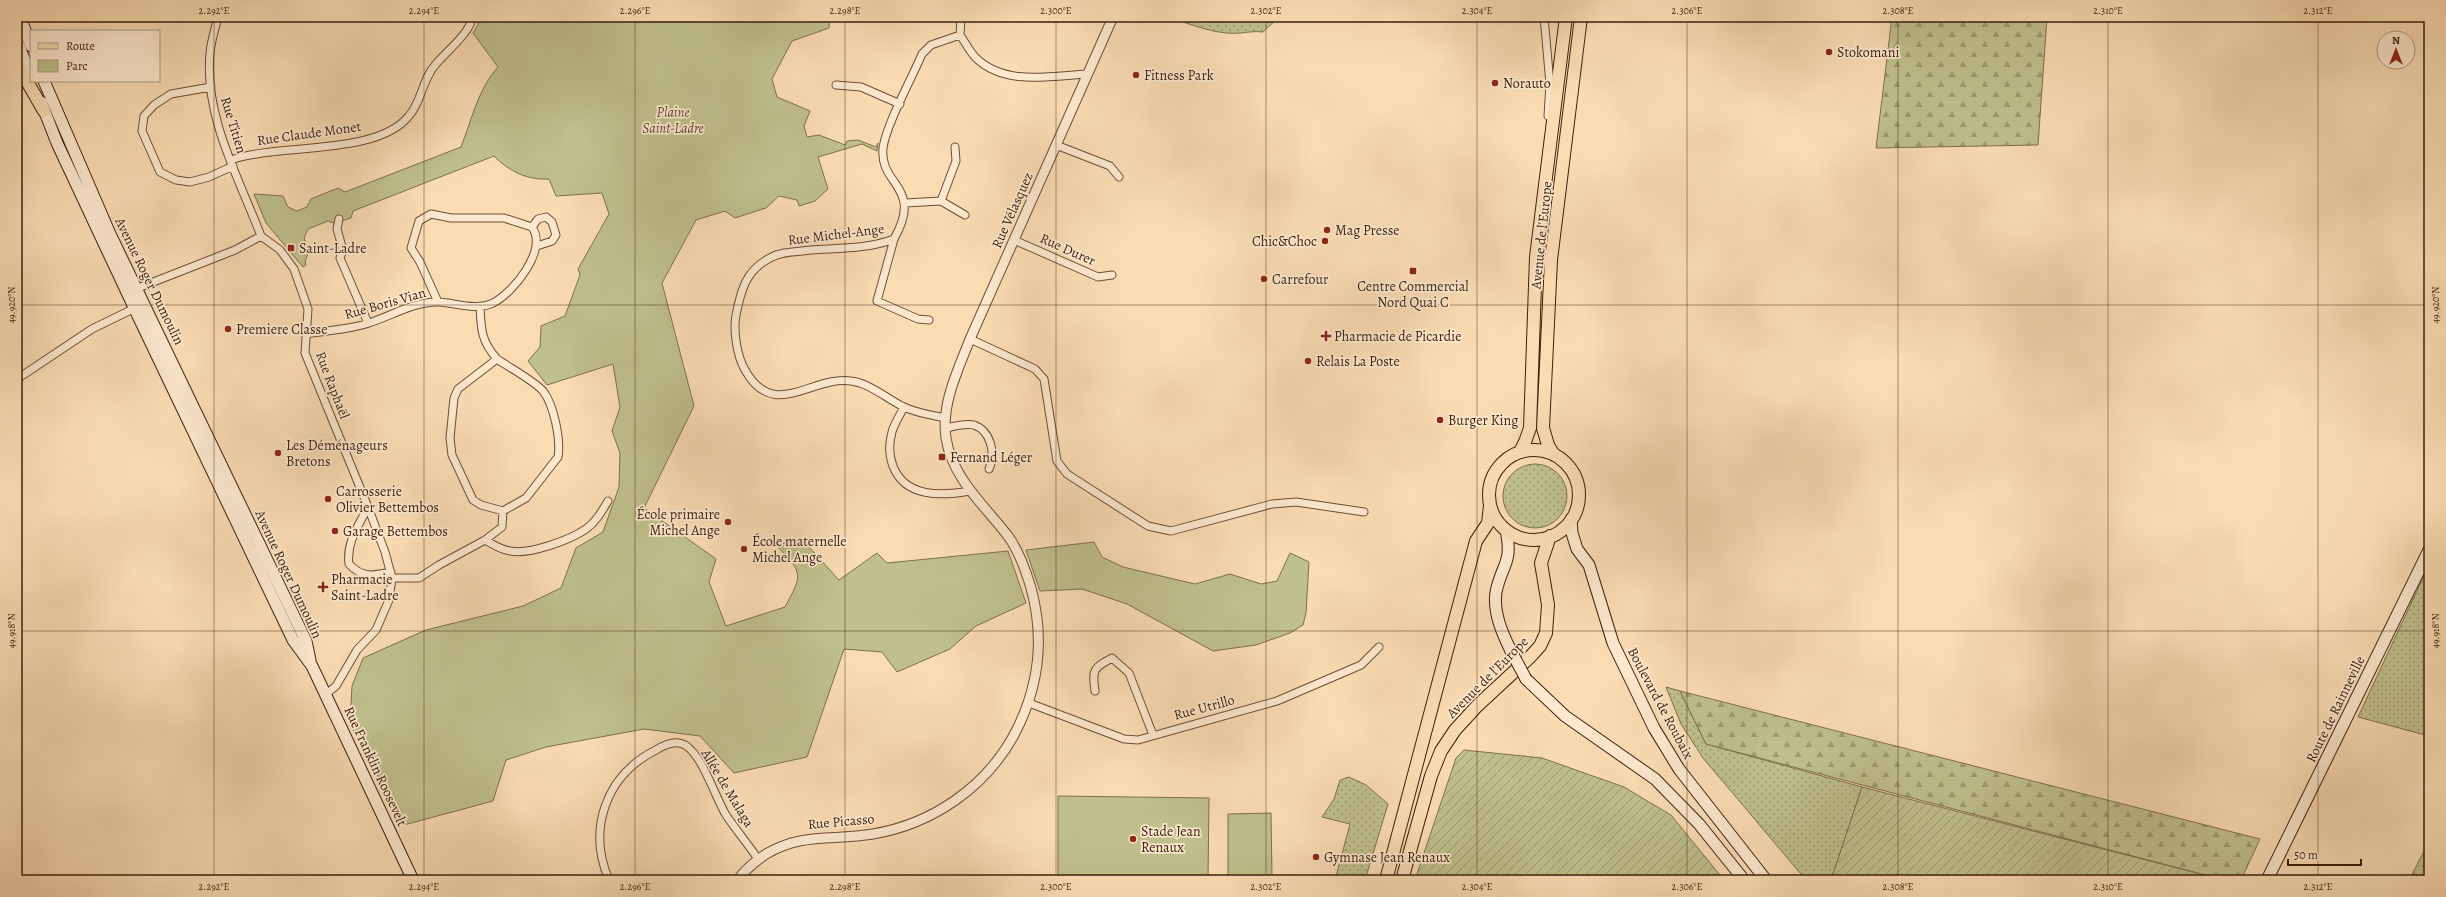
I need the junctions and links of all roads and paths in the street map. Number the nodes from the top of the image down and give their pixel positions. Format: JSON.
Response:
{"nodes":[{"id":1,"x":20,"y":17,"type":"edge"},
{"id":2,"x":218,"y":17,"type":"edge"},
{"id":3,"x":472,"y":17,"type":"edge"},
{"id":4,"x":961,"y":17,"type":"edge"},
{"id":5,"x":1113,"y":17,"type":"edge"},
{"id":6,"x":1544,"y":17,"type":"edge"},
{"id":7,"x":1566,"y":17,"type":"edge"},
{"id":8,"x":1581,"y":17,"type":"edge"},
{"id":9,"x":1585,"y":17,"type":"edge"},
{"id":10,"x":960,"y":35,"type":"junction"},
{"id":11,"x":17,"y":41,"type":"edge"},
{"id":12,"x":30,"y":43,"type":"edge"},
{"id":13,"x":1578,"y":47,"type":"junction"},
{"id":14,"x":17,"y":64,"type":"edge"},
{"id":15,"x":30,"y":74,"type":"edge"},
{"id":16,"x":1087,"y":74,"type":"junction"},
{"id":17,"x":33,"y":82,"type":"edge"},
{"id":18,"x":44,"y":82,"type":"edge"},
{"id":19,"x":836,"y":85,"type":"dead end"},
{"id":20,"x":210,"y":87,"type":"junction"},
{"id":21,"x":900,"y":104,"type":"junction"},
{"id":22,"x":44,"y":112,"type":"junction"},
{"id":23,"x":1056,"y":145,"type":"junction"},
{"id":24,"x":955,"y":146,"type":"dead end"},
{"id":25,"x":1550,"y":146,"type":"junction"},
{"id":26,"x":232,"y":163,"type":"junction"},
{"id":27,"x":1119,"y":176,"type":"dead end"},
{"id":28,"x":941,"y":201,"type":"junction"},
{"id":29,"x":905,"y":203,"type":"junction"},
{"id":30,"x":965,"y":215,"type":"dead end"},
{"id":31,"x":339,"y":219,"type":"dead end"},
{"id":32,"x":529,"y":225,"type":"junction"},
{"id":33,"x":261,"y":236,"type":"junction"},
{"id":34,"x":894,"y":239,"type":"junction"},
{"id":35,"x":1014,"y":240,"type":"junction"},
{"id":36,"x":537,"y":246,"type":"junction"},
{"id":37,"x":1112,"y":275,"type":"dead end"},
{"id":38,"x":132,"y":290,"type":"junction"},
{"id":39,"x":438,"y":302,"type":"junction"},
{"id":40,"x":139,"y":306,"type":"junction"},
{"id":41,"x":480,"y":306,"type":"junction"},
{"id":42,"x":929,"y":320,"type":"dead end"},
{"id":43,"x":368,"y":323,"type":"junction"},
{"id":44,"x":306,"y":334,"type":"junction"},
{"id":45,"x":970,"y":340,"type":"junction"},
{"id":46,"x":497,"y":359,"type":"junction"},
{"id":47,"x":17,"y":379,"type":"edge"},
{"id":48,"x":904,"y":407,"type":"junction"},
{"id":49,"x":946,"y":418,"type":"junction"},
{"id":50,"x":946,"y":428,"type":"junction"},
{"id":51,"x":1520,"y":452,"type":"junction"},
{"id":52,"x":1554,"y":455,"type":"junction"},
{"id":53,"x":989,"y":469,"type":"dead end"},
{"id":54,"x":970,"y":491,"type":"junction"},
{"id":55,"x":608,"y":500,"type":"dead end"},
{"id":56,"x":1490,"y":506,"type":"junction"},
{"id":57,"x":368,"y":507,"type":"junction"},
{"id":58,"x":503,"y":511,"type":"junction"},
{"id":59,"x":1364,"y":512,"type":"dead end"},
{"id":60,"x":1571,"y":519,"type":"junction"},
{"id":61,"x":1506,"y":530,"type":"junction"},
{"id":62,"x":1550,"y":536,"type":"junction"},
{"id":63,"x":485,"y":540,"type":"junction"},
{"id":64,"x":2429,"y":550,"type":"edge"},
{"id":65,"x":391,"y":575,"type":"junction"},
{"id":66,"x":1379,"y":647,"type":"dead end"},
{"id":67,"x":312,"y":666,"type":"joint"},
{"id":68,"x":1095,"y":691,"type":"dead end"},
{"id":69,"x":326,"y":694,"type":"junction"},
{"id":70,"x":1029,"y":703,"type":"junction"},
{"id":71,"x":1153,"y":735,"type":"junction"},
{"id":72,"x":758,"y":859,"type":"junction"},
{"id":73,"x":413,"y":880,"type":"edge"},
{"id":74,"x":609,"y":880,"type":"edge"},
{"id":75,"x":738,"y":880,"type":"edge"},
{"id":76,"x":1386,"y":880,"type":"edge"},
{"id":77,"x":1402,"y":880,"type":"edge"},
{"id":78,"x":1744,"y":880,"type":"edge"},
{"id":79,"x":1766,"y":880,"type":"edge"},
{"id":80,"x":2267,"y":880,"type":"edge"}],
"edges":[{"from":1,"to":12,"type":"main road"},
{"from":2,"to":20,"type":"street","name":"Rue Titien"},
{"from":3,"to":26,"type":"street","name":"Rue Claude Monet"},
{"from":4,"to":10,"type":"street"},
{"from":5,"to":16,"type":"street","name":"Rue Vélasquez"},
{"from":6,"to":25,"type":"street","name":"Avenue de l'Europe"},
{"from":7,"to":25,"type":"main road","name":"Avenue de l'Europe"},
{"from":8,"to":13,"type":"main road","name":"Avenue de l'Europe"},
{"from":9,"to":13,"type":"street"},
{"from":10,"to":16,"type":"street"},
{"from":10,"to":21,"type":"street"},
{"from":11,"to":15,"type":"main road"},
{"from":13,"to":52,"type":"main road","name":"Avenue de l'Europe"},
{"from":14,"to":22,"type":"main road"},
{"from":16,"to":23,"type":"street","name":"Rue Vélasquez"},
{"from":17,"to":22,"type":"main road","name":"Avenue Roger Dumoulin"},
{"from":18,"to":38,"type":"main road","name":"Avenue Roger Dumoulin"},
{"from":19,"to":21,"type":"street"},
{"from":20,"to":26,"type":"street","name":"Rue Titien"},
{"from":20,"to":26,"type":"street"},
{"from":21,"to":29,"type":"street"},
{"from":22,"to":38,"type":"main road","name":"Avenue Roger Dumoulin"},
{"from":23,"to":27,"type":"street"},
{"from":23,"to":35,"type":"street","name":"Rue Vélasquez"},
{"from":24,"to":28,"type":"street"},
{"from":25,"to":51,"type":"main road","name":"Avenue de l'Europe"},
{"from":26,"to":33,"type":"street","name":"Rue Titien"},
{"from":28,"to":29,"type":"street"},
{"from":28,"to":30,"type":"street"},
{"from":29,"to":34,"type":"street","name":"Rue Michel-Ange"},
{"from":31,"to":43,"type":"street"},
{"from":32,"to":36,"type":"street"},
{"from":32,"to":36,"type":"street"},
{"from":32,"to":39,"type":"street"},
{"from":33,"to":38,"type":"street"},
{"from":33,"to":44,"type":"street","name":"Rue Raphaël"},
{"from":34,"to":42,"type":"street"},
{"from":34,"to":48,"type":"street","name":"Rue Michel-Ange"},
{"from":35,"to":37,"type":"street","name":"Rue Durer"},
{"from":35,"to":45,"type":"street","name":"Rue Vélasquez"},
{"from":36,"to":41,"type":"street","name":"Rue Boris Vian"},
{"from":38,"to":40,"type":"main road","name":"Avenue Roger Dumoulin"},
{"from":39,"to":41,"type":"street","name":"Rue Boris Vian"},
{"from":39,"to":43,"type":"street","name":"Rue Boris Vian"},
{"from":40,"to":47,"type":"street"},
{"from":40,"to":67,"type":"main road","name":"Avenue Roger Dumoulin"},
{"from":41,"to":46,"type":"street"},
{"from":43,"to":44,"type":"street","name":"Rue Boris Vian"},
{"from":44,"to":57,"type":"street","name":"Rue Raphaël"},
{"from":45,"to":49,"type":"street","name":"Rue Vélasquez"},
{"from":45,"to":59,"type":"street"},
{"from":46,"to":58,"type":"street"},
{"from":46,"to":58,"type":"street"},
{"from":48,"to":49,"type":"street","name":"Rue Michel-Ange"},
{"from":48,"to":54,"type":"street"},
{"from":49,"to":50,"type":"street","name":"Rue Vélasquez"},
{"from":50,"to":53,"type":"street"},
{"from":50,"to":54,"type":"street","name":"Rue Picasso"},
{"from":51,"to":52,"type":"main road"},
{"from":51,"to":56,"type":"main road"},
{"from":52,"to":60,"type":"main road"},
{"from":54,"to":70,"type":"street","name":"Rue Picasso"},
{"from":55,"to":63,"type":"street"},
{"from":56,"to":61,"type":"main road"},
{"from":56,"to":76,"type":"main road","name":"Avenue de l'Europe"},
{"from":57,"to":65,"type":"street","name":"Rue Raphaël"},
{"from":57,"to":65,"type":"street"},
{"from":58,"to":63,"type":"street"},
{"from":60,"to":62,"type":"main road"},
{"from":60,"to":79,"type":"main road","name":"Boulevard de Roubaix"},
{"from":61,"to":62,"type":"main road"},
{"from":61,"to":78,"type":"main road","bridge":true},
{"from":62,"to":77,"type":"main road","name":"Avenue de l'Europe"},
{"from":63,"to":65,"type":"street"},
{"from":64,"to":80,"type":"main road","name":"Route de Rainneville"},
{"from":65,"to":69,"type":"street","name":"Rue Raphaël"},
{"from":66,"to":71,"type":"street","name":"Rue Utrillo"},
{"from":67,"to":69,"type":"main road","name":"Rue Franklin Roosevelt"},
{"from":68,"to":71,"type":"street"},
{"from":69,"to":73,"type":"main road","name":"Rue Franklin Roosevelt"},
{"from":70,"to":71,"type":"street","name":"Rue Utrillo"},
{"from":70,"to":72,"type":"street","name":"Rue Picasso"},
{"from":72,"to":74,"type":"street","name":"Allée de Malaga"},
{"from":72,"to":75,"type":"street","name":"Rue Picasso"}]}
